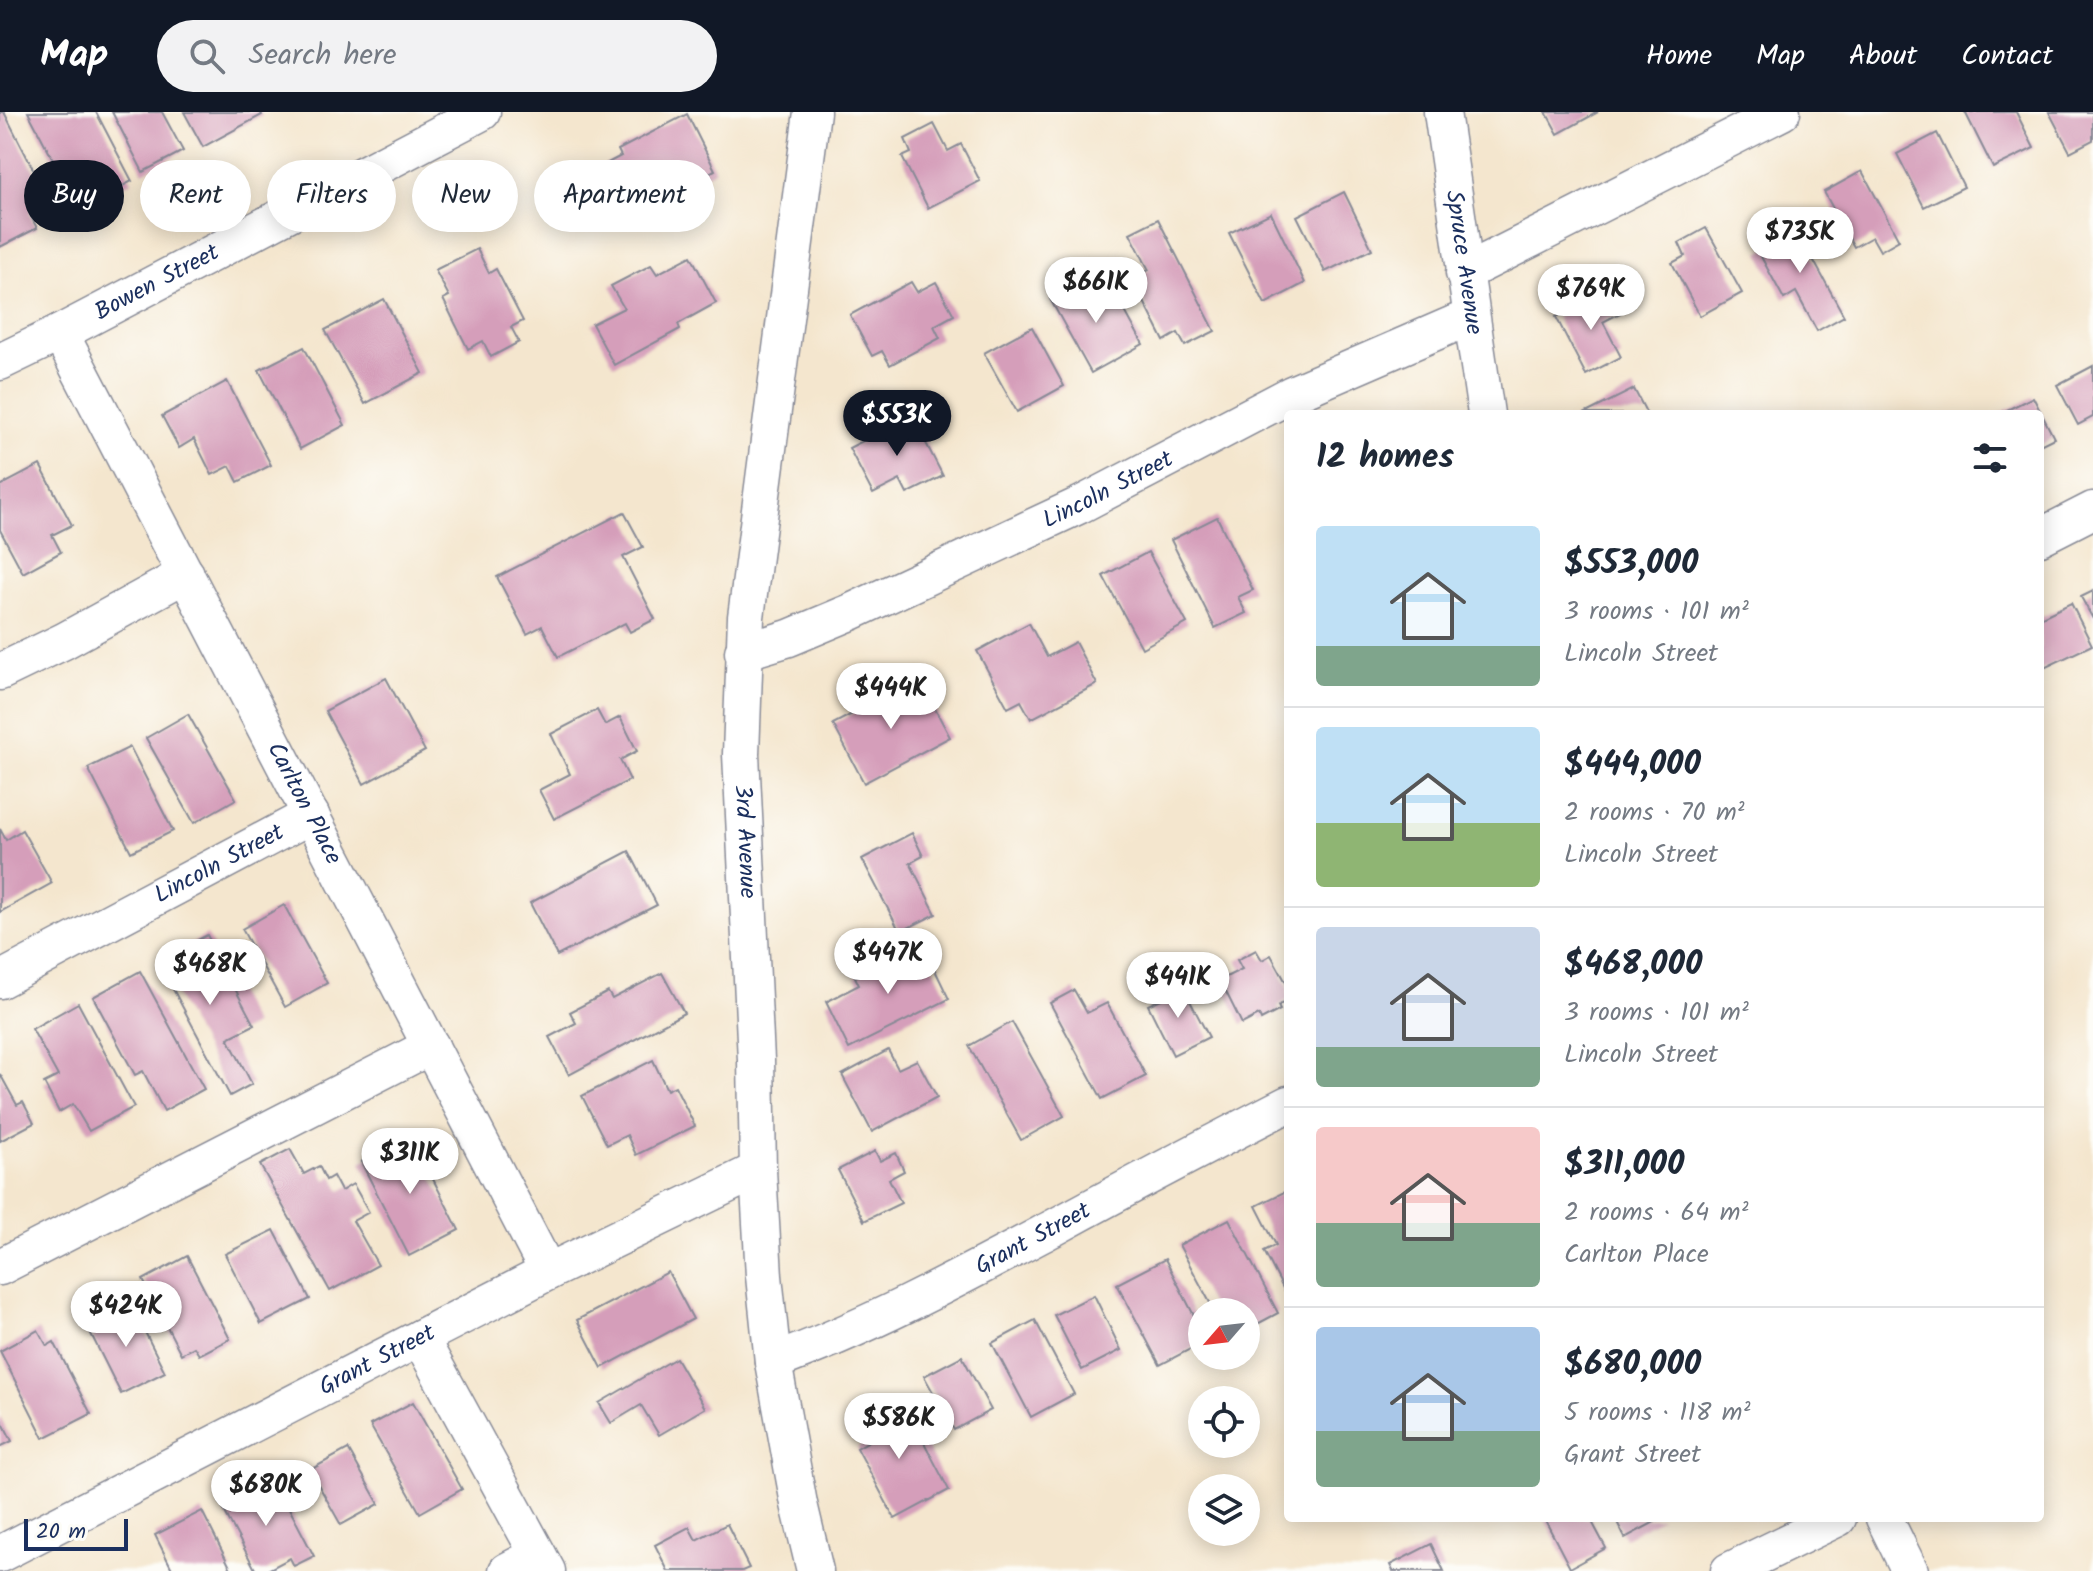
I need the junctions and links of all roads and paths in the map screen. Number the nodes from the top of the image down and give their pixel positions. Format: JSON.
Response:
{"nodes":[{"id":1,"x":482,"y":112,"type":"edge"},
{"id":2,"x":812,"y":112,"type":"edge"},
{"id":3,"x":1442,"y":112,"type":"edge"},
{"id":4,"x":1782,"y":112,"type":"edge"},
{"id":5,"x":1464,"y":273,"type":"junction"},
{"id":6,"x":1470,"y":317,"type":"junction"},
{"id":7,"x":60,"y":333,"type":"junction"},
{"id":8,"x":0,"y":362,"type":"edge"},
{"id":9,"x":1485,"y":410,"type":"edge"},
{"id":10,"x":2093,"y":510,"type":"edge"},
{"id":11,"x":2044,"y":535,"type":"edge"},
{"id":12,"x":186,"y":574,"type":"junction"},
{"id":13,"x":743,"y":652,"type":"junction"},
{"id":14,"x":0,"y":672,"type":"edge"},
{"id":15,"x":311,"y":815,"type":"junction"},
{"id":16,"x":0,"y":980,"type":"edge"},
{"id":17,"x":431,"y":1046,"type":"junction"},
{"id":18,"x":1284,"y":1106,"type":"edge"},
{"id":19,"x":758,"y":1170,"type":"junction"},
{"id":20,"x":0,"y":1267,"type":"edge"},
{"id":21,"x":548,"y":1272,"type":"junction"},
{"id":22,"x":420,"y":1338,"type":"junction"},
{"id":23,"x":773,"y":1362,"type":"junction"},
{"id":24,"x":1830,"y":1522,"type":"edge"},
{"id":25,"x":1886,"y":1522,"type":"edge"},
{"id":26,"x":0,"y":1554,"type":"edge"},
{"id":27,"x":531,"y":1566,"type":"edge"},
{"id":28,"x":815,"y":1571,"type":"edge"},
{"id":29,"x":1729,"y":1571,"type":"edge"},
{"id":30,"x":1910,"y":1571,"type":"edge"}],
"edges":[{"from":1,"to":7,"type":"street","name":"Bowen Street"},
{"from":2,"to":13,"type":"street","name":"3rd Avenue"},
{"from":3,"to":5,"type":"street","name":"Spruce Avenue"},
{"from":4,"to":5,"type":"street"},
{"from":5,"to":6,"type":"street","name":"Spruce Avenue"},
{"from":6,"to":9,"type":"street","name":"Spruce Avenue"},
{"from":6,"to":13,"type":"street","name":"Lincoln Street"},
{"from":7,"to":8,"type":"street","name":"Bowen Street"},
{"from":7,"to":12,"type":"street","name":"Carlton Place"},
{"from":10,"to":11,"type":"street"},
{"from":12,"to":14,"type":"street"},
{"from":12,"to":15,"type":"street","name":"Carlton Place"},
{"from":13,"to":19,"type":"street","name":"3rd Avenue"},
{"from":15,"to":16,"type":"street","name":"Lincoln Street"},
{"from":15,"to":17,"type":"street","name":"Carlton Place"},
{"from":17,"to":20,"type":"street"},
{"from":17,"to":21,"type":"street","name":"Carlton Place"},
{"from":18,"to":23,"type":"street","name":"Grant Street"},
{"from":19,"to":21,"type":"street","name":"Grant Street"},
{"from":19,"to":23,"type":"street","name":"3rd Avenue"},
{"from":21,"to":22,"type":"street","name":"Grant Street"},
{"from":22,"to":26,"type":"street","name":"Grant Street"},
{"from":22,"to":27,"type":"street"},
{"from":23,"to":28,"type":"street","name":"3rd Avenue"},
{"from":24,"to":29,"type":"street"},
{"from":25,"to":30,"type":"street"}]}
